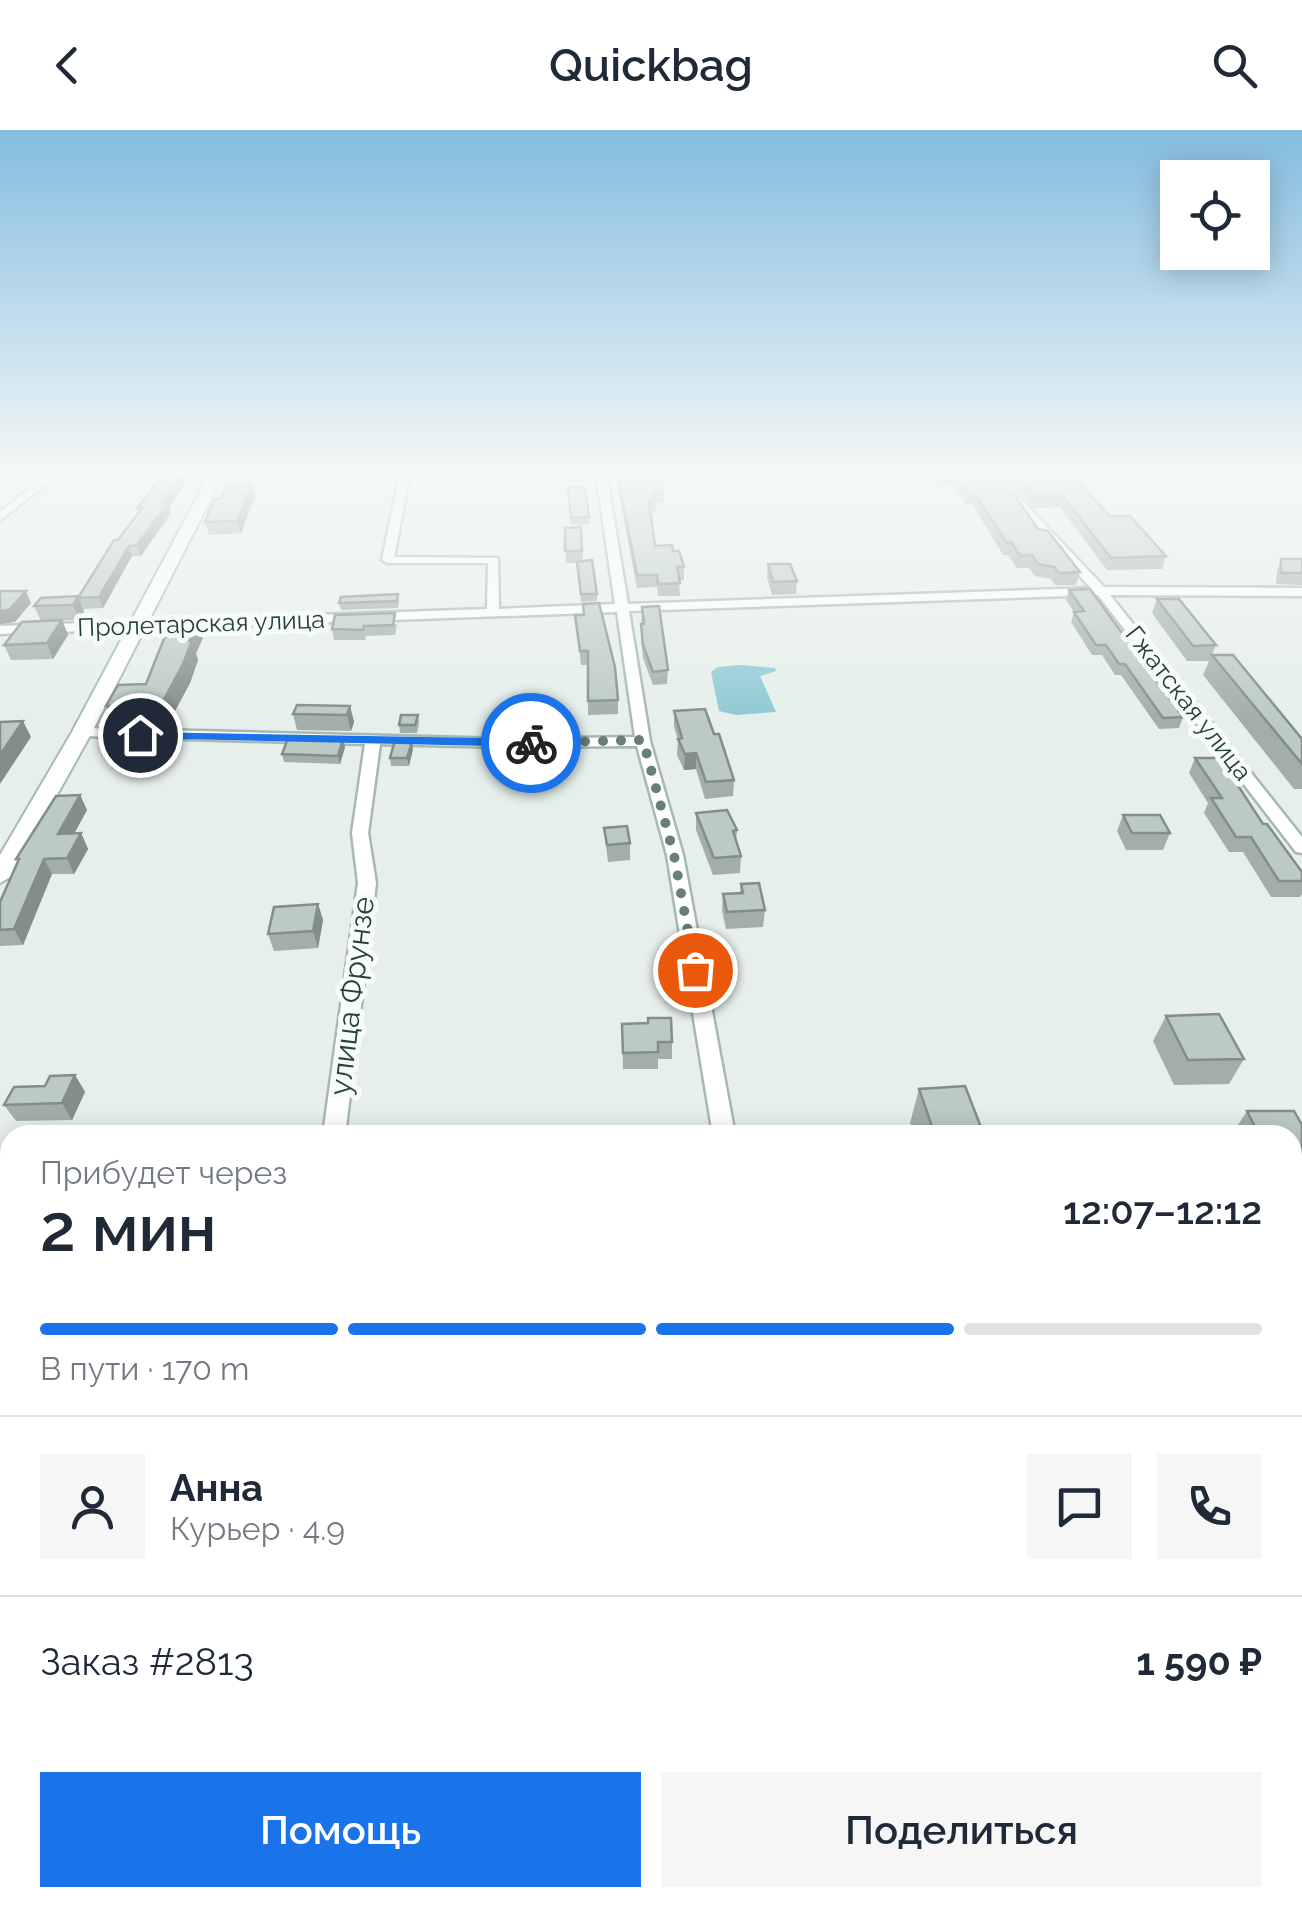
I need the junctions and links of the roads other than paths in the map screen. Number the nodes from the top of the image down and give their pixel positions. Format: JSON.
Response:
{"nodes":[{"id":1,"x":175,"y":556,"type":"edge"},
{"id":2,"x":389,"y":556,"type":"edge"},
{"id":3,"x":614,"y":556,"type":"edge"},
{"id":4,"x":1069,"y":556,"type":"edge"},
{"id":5,"x":1102,"y":591,"type":"junction"},
{"id":6,"x":1302,"y":592,"type":"edge"},
{"id":7,"x":622,"y":608,"type":"junction"},
{"id":8,"x":493,"y":612,"type":"junction"},
{"id":9,"x":140,"y":625,"type":"junction"},
{"id":10,"x":0,"y":630,"type":"edge"},
{"id":11,"x":82,"y":732,"type":"junction"},
{"id":12,"x":374,"y":739,"type":"junction"},
{"id":13,"x":643,"y":740,"type":"junction"},
{"id":14,"x":1302,"y":848,"type":"edge"},
{"id":15,"x":0,"y":876,"type":"edge"},
{"id":16,"x":335,"y":1125,"type":"edge"},
{"id":17,"x":722,"y":1125,"type":"edge"}],
"edges":[{"from":1,"to":9,"type":"main road"},
{"from":2,"to":8,"type":"street"},
{"from":3,"to":7,"type":"street"},
{"from":4,"to":5,"type":"street","name":"Гжатская улица"},
{"from":5,"to":6,"type":"street","name":"Пролетарская улица"},
{"from":5,"to":7,"type":"street","name":"Пролетарская улица"},
{"from":5,"to":14,"type":"street","name":"Гжатская улица"},
{"from":7,"to":8,"type":"street","name":"Пролетарская улица"},
{"from":7,"to":13,"type":"street"},
{"from":8,"to":9,"type":"street","name":"Пролетарская улица"},
{"from":9,"to":10,"type":"street","name":"Пролетарская улица"},
{"from":9,"to":11,"type":"main road"},
{"from":11,"to":12,"type":"street"},
{"from":11,"to":15,"type":"main road"},
{"from":12,"to":13,"type":"street"},
{"from":12,"to":16,"type":"street","name":"улица Фрунзе"},
{"from":13,"to":17,"type":"street"}]}
